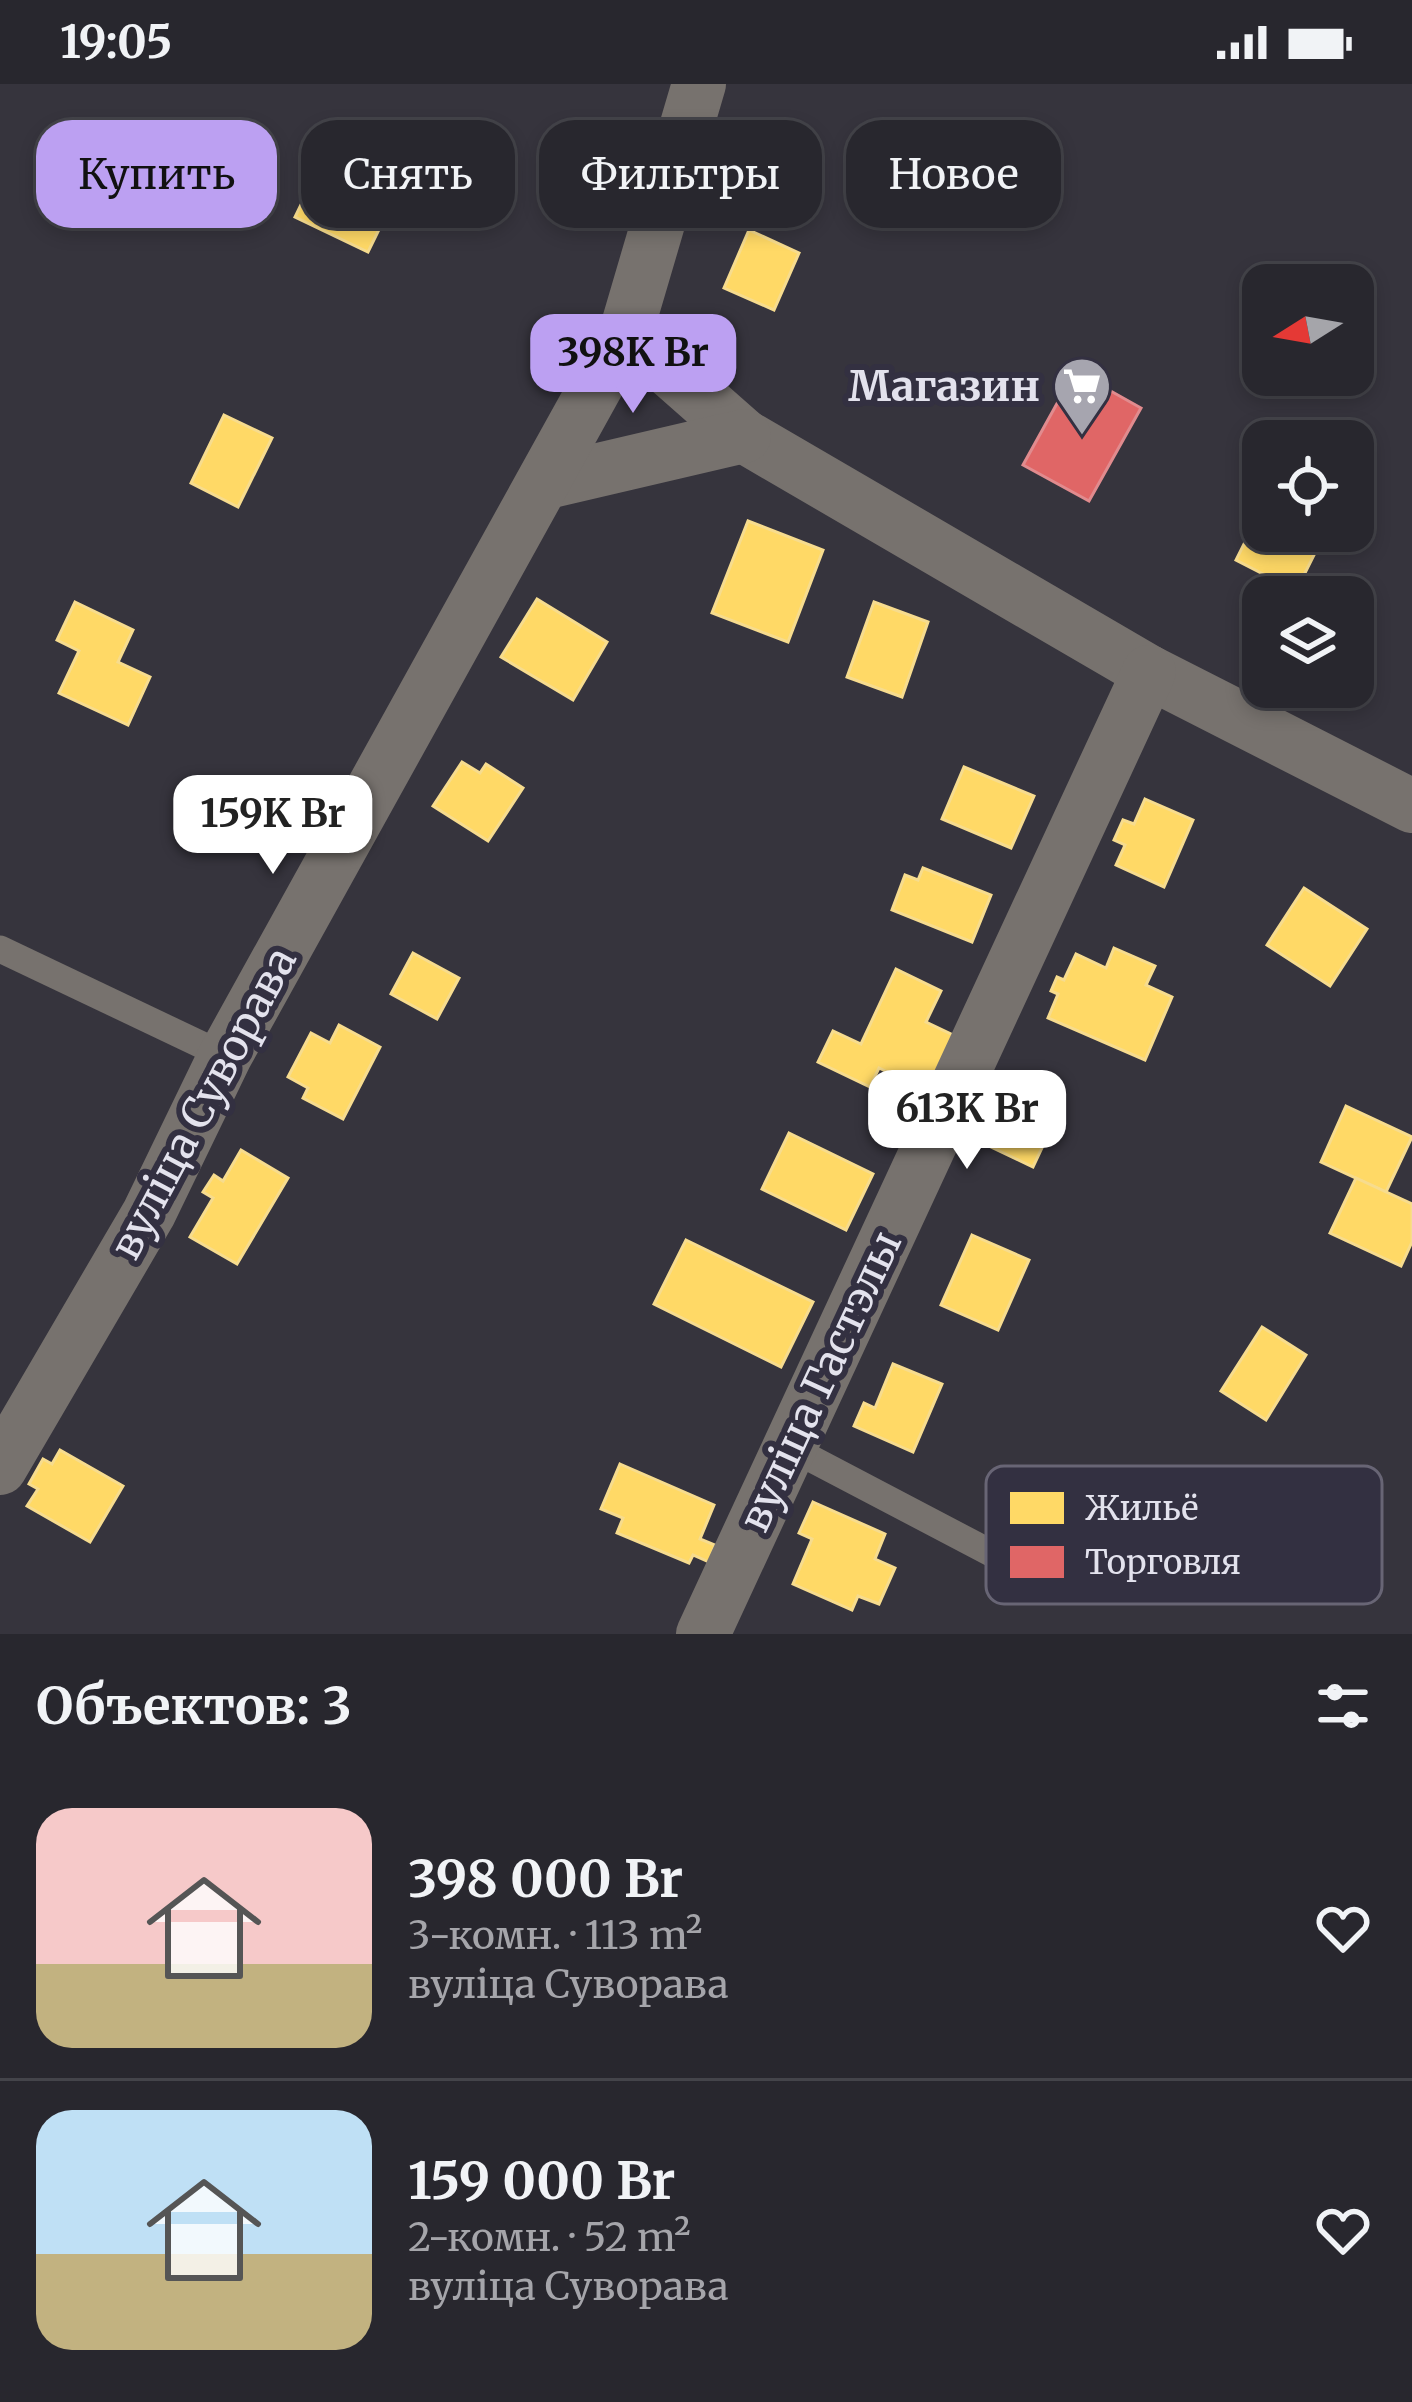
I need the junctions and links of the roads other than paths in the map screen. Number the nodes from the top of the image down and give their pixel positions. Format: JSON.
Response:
{"nodes":[{"id":1,"x":699,"y":84,"type":"edge"},
{"id":2,"x":626,"y":332,"type":"junction"},
{"id":3,"x":744,"y":436,"type":"junction"},
{"id":4,"x":543,"y":483,"type":"junction"},
{"id":5,"x":1149,"y":671,"type":"junction"},
{"id":6,"x":1412,"y":806,"type":"edge"},
{"id":7,"x":0,"y":949,"type":"edge"},
{"id":8,"x":225,"y":1056,"type":"junction"},
{"id":9,"x":789,"y":1448,"type":"junction"},
{"id":10,"x":0,"y":1468,"type":"edge"},
{"id":11,"x":986,"y":1551,"type":"edge"},
{"id":12,"x":703,"y":1634,"type":"edge"}],
"edges":[{"from":1,"to":2,"type":"street","name":"вуліца Суворава"},
{"from":2,"to":3,"type":"street"},
{"from":2,"to":4,"type":"street","name":"вуліца Суворава"},
{"from":3,"to":4,"type":"street"},
{"from":3,"to":5,"type":"street"},
{"from":4,"to":8,"type":"street","name":"вуліца Суворава"},
{"from":5,"to":6,"type":"street"},
{"from":5,"to":9,"type":"street","name":"вуліца Гастэлы"},
{"from":7,"to":8,"type":"lane"},
{"from":8,"to":10,"type":"street","name":"вуліца Суворава"},
{"from":9,"to":11,"type":"lane"},
{"from":9,"to":12,"type":"street","name":"вуліца Гастэлы"}]}
